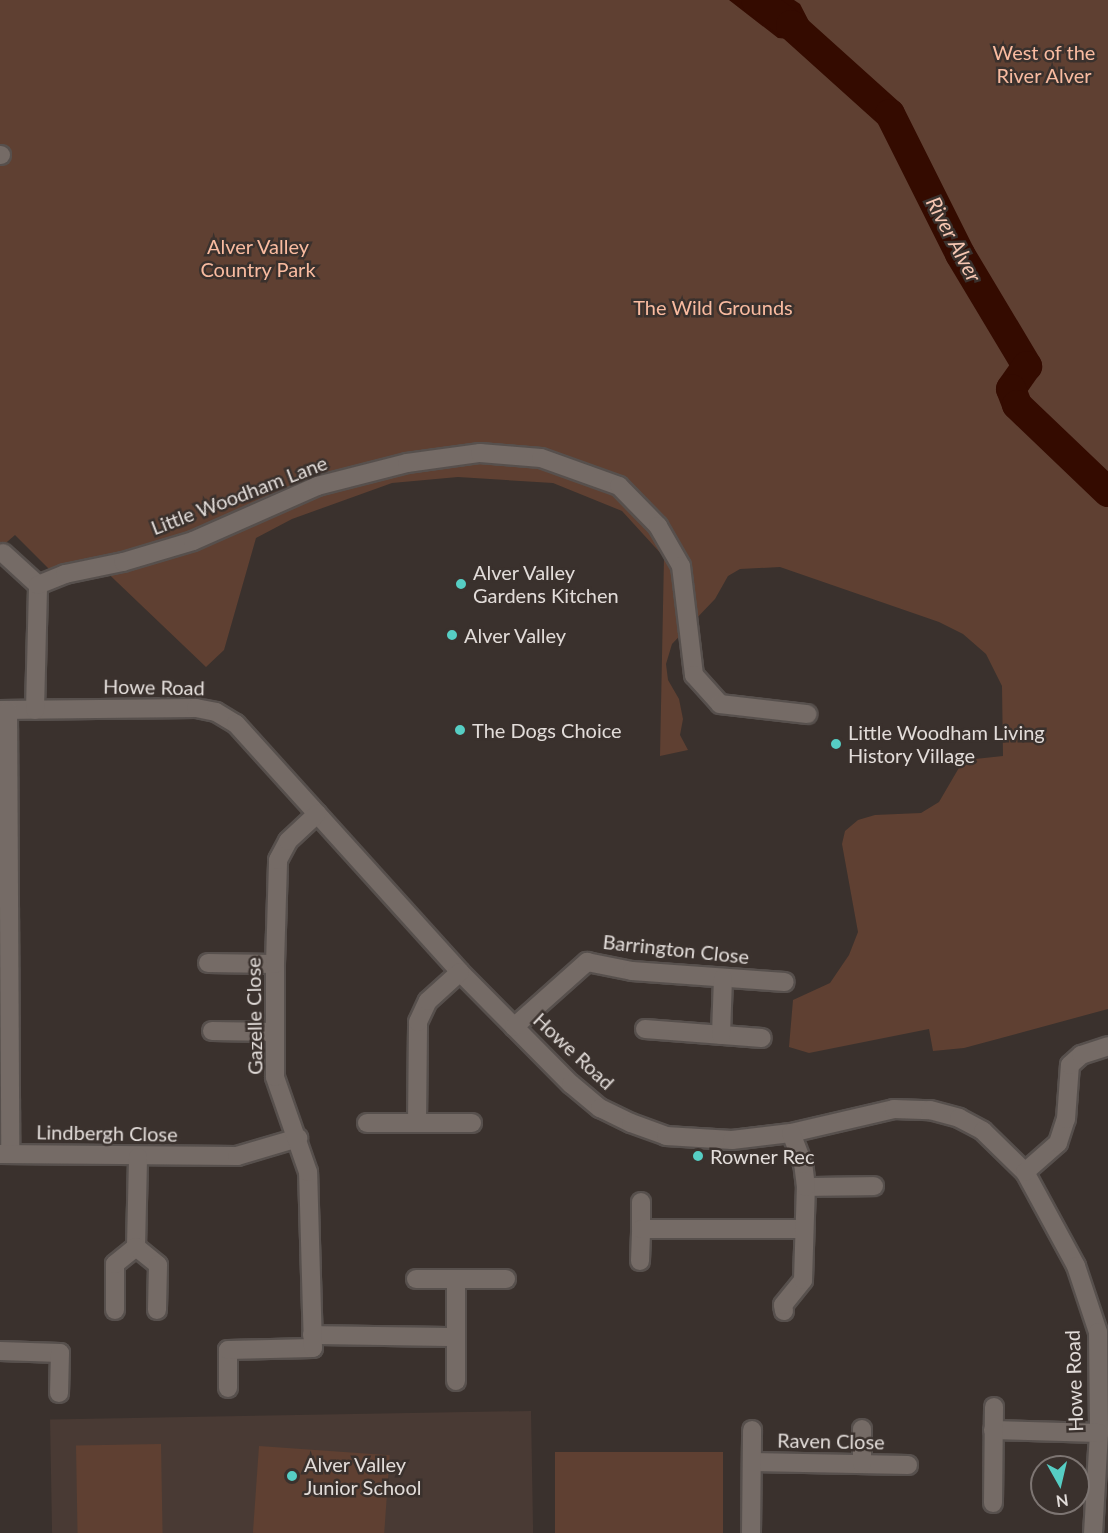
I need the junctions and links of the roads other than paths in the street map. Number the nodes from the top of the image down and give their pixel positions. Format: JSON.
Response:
{"nodes":[{"id":1,"x":3,"y":553,"type":"dead end"},
{"id":2,"x":38,"y":585,"type":"junction"},
{"id":3,"x":4,"y":710,"type":"edge"},
{"id":4,"x":35,"y":710,"type":"junction"},
{"id":5,"x":807,"y":714,"type":"dead end"},
{"id":6,"x":4,"y":801,"type":"edge"},
{"id":7,"x":317,"y":814,"type":"junction"},
{"id":8,"x":4,"y":960,"type":"edge"},
{"id":9,"x":208,"y":963,"type":"dead end"},
{"id":10,"x":275,"y":964,"type":"junction"},
{"id":11,"x":460,"y":972,"type":"junction"},
{"id":12,"x":723,"y":978,"type":"junction"},
{"id":13,"x":785,"y":982,"type":"dead end"},
{"id":14,"x":514,"y":1027,"type":"junction"},
{"id":15,"x":645,"y":1029,"type":"dead end"},
{"id":16,"x":212,"y":1031,"type":"dead end"},
{"id":17,"x":275,"y":1032,"type":"junction"},
{"id":18,"x":721,"y":1035,"type":"junction"},
{"id":19,"x":762,"y":1038,"type":"dead end"},
{"id":20,"x":1108,"y":1046,"type":"edge"},
{"id":21,"x":417,"y":1122,"type":"junction"},
{"id":22,"x":367,"y":1123,"type":"dead end"},
{"id":23,"x":472,"y":1123,"type":"dead end"},
{"id":24,"x":791,"y":1133,"type":"junction"},
{"id":25,"x":298,"y":1138,"type":"junction"},
{"id":26,"x":5,"y":1154,"type":"edge"},
{"id":27,"x":138,"y":1157,"type":"junction"},
{"id":28,"x":1025,"y":1172,"type":"junction"},
{"id":29,"x":874,"y":1186,"type":"dead end"},
{"id":30,"x":806,"y":1187,"type":"junction"},
{"id":31,"x":641,"y":1202,"type":"dead end"},
{"id":32,"x":641,"y":1229,"type":"junction"},
{"id":33,"x":803,"y":1229,"type":"junction"},
{"id":34,"x":136,"y":1247,"type":"junction"},
{"id":35,"x":640,"y":1261,"type":"dead end"},
{"id":36,"x":416,"y":1279,"type":"dead end"},
{"id":37,"x":506,"y":1279,"type":"dead end"},
{"id":38,"x":456,"y":1280,"type":"junction"},
{"id":39,"x":115,"y":1310,"type":"dead end"},
{"id":40,"x":157,"y":1310,"type":"dead end"},
{"id":41,"x":784,"y":1311,"type":"dead end"},
{"id":42,"x":1100,"y":1313,"type":"edge"},
{"id":43,"x":312,"y":1335,"type":"junction"},
{"id":44,"x":456,"y":1337,"type":"junction"},
{"id":45,"x":0,"y":1351,"type":"edge"},
{"id":46,"x":456,"y":1381,"type":"dead end"},
{"id":47,"x":228,"y":1388,"type":"dead end"},
{"id":48,"x":59,"y":1393,"type":"dead end"},
{"id":49,"x":994,"y":1407,"type":"dead end"},
{"id":50,"x":752,"y":1430,"type":"dead end"},
{"id":51,"x":862,"y":1430,"type":"dead end"},
{"id":52,"x":993,"y":1430,"type":"junction"},
{"id":53,"x":1099,"y":1433,"type":"junction"},
{"id":54,"x":752,"y":1462,"type":"junction"},
{"id":55,"x":862,"y":1464,"type":"junction"},
{"id":56,"x":908,"y":1465,"type":"dead end"},
{"id":57,"x":993,"y":1503,"type":"dead end"},
{"id":58,"x":752,"y":1533,"type":"edge"},
{"id":59,"x":1093,"y":1533,"type":"edge"}],
"edges":[{"from":1,"to":2,"type":"street"},
{"from":2,"to":4,"type":"street"},
{"from":2,"to":5,"type":"street","name":"Little Woodham Lane"},
{"from":3,"to":4,"type":"street","name":"Howe Road"},
{"from":3,"to":6,"type":"street"},
{"from":4,"to":7,"type":"street","name":"Howe Road"},
{"from":6,"to":8,"type":"street"},
{"from":7,"to":10,"type":"street","name":"Gazelle Close"},
{"from":7,"to":11,"type":"street","name":"Howe Road"},
{"from":8,"to":26,"type":"street"},
{"from":9,"to":10,"type":"street"},
{"from":10,"to":17,"type":"street","name":"Gazelle Close"},
{"from":11,"to":14,"type":"street","name":"Howe Road"},
{"from":11,"to":21,"type":"street"},
{"from":12,"to":13,"type":"street","name":"Barrington Close"},
{"from":12,"to":14,"type":"street","name":"Barrington Close"},
{"from":12,"to":18,"type":"street"},
{"from":14,"to":24,"type":"street","name":"Howe Road"},
{"from":15,"to":18,"type":"street"},
{"from":16,"to":17,"type":"street"},
{"from":17,"to":25,"type":"street","name":"Gazelle Close"},
{"from":18,"to":19,"type":"street"},
{"from":20,"to":28,"type":"street"},
{"from":21,"to":22,"type":"street"},
{"from":21,"to":23,"type":"street"},
{"from":24,"to":28,"type":"street","name":"Howe Road"},
{"from":24,"to":30,"type":"street"},
{"from":25,"to":27,"type":"street","name":"Lindbergh Close"},
{"from":25,"to":43,"type":"street","name":"Gazelle Close"},
{"from":26,"to":27,"type":"street","name":"Lindbergh Close"},
{"from":27,"to":34,"type":"street"},
{"from":28,"to":42,"type":"street","name":"Howe Road"},
{"from":29,"to":30,"type":"street"},
{"from":30,"to":33,"type":"street"},
{"from":31,"to":32,"type":"street"},
{"from":32,"to":33,"type":"street"},
{"from":32,"to":35,"type":"street"},
{"from":33,"to":41,"type":"street"},
{"from":34,"to":39,"type":"street"},
{"from":34,"to":40,"type":"street"},
{"from":36,"to":38,"type":"street"},
{"from":37,"to":38,"type":"street"},
{"from":38,"to":44,"type":"street"},
{"from":42,"to":53,"type":"street","name":"Howe Road"},
{"from":43,"to":44,"type":"street"},
{"from":43,"to":47,"type":"street"},
{"from":44,"to":46,"type":"street"},
{"from":45,"to":48,"type":"street"},
{"from":49,"to":52,"type":"street"},
{"from":50,"to":54,"type":"street","name":"Raven Close"},
{"from":51,"to":55,"type":"street"},
{"from":52,"to":53,"type":"street"},
{"from":52,"to":57,"type":"street"},
{"from":53,"to":59,"type":"street","name":"Howe Road"},
{"from":54,"to":55,"type":"street","name":"Raven Close"},
{"from":54,"to":58,"type":"street","name":"Raven Close"},
{"from":55,"to":56,"type":"street","name":"Raven Close"}]}
